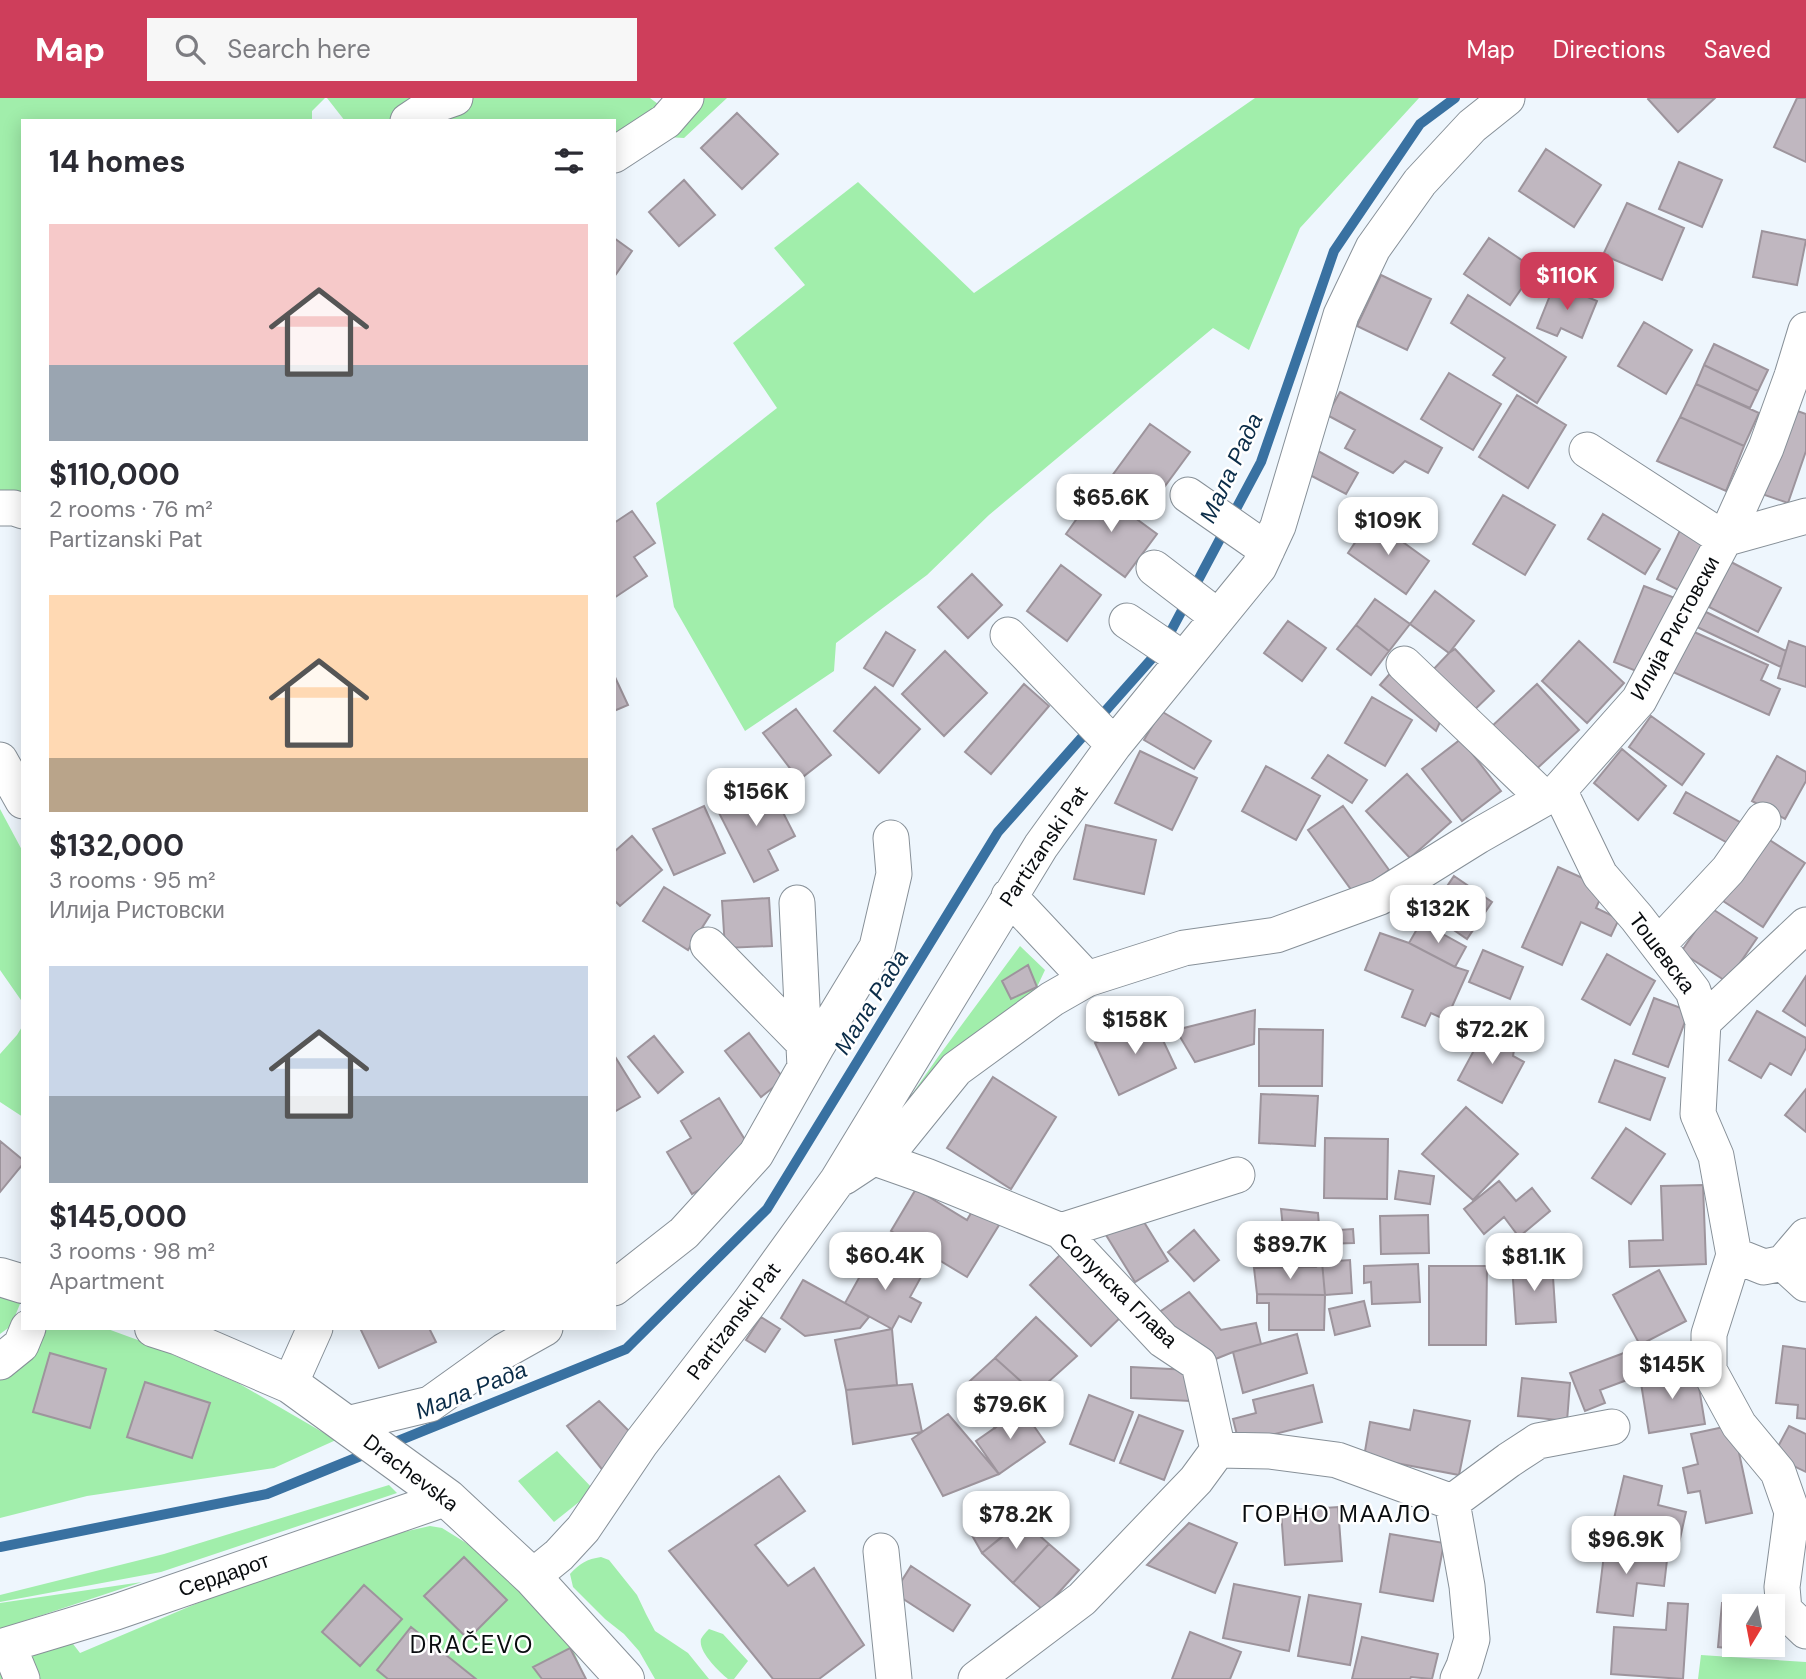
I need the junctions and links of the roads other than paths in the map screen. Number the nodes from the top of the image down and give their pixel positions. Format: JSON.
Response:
{"nodes":[{"id":1,"x":454,"y":98,"type":"edge"},
{"id":2,"x":686,"y":98,"type":"edge"},
{"id":3,"x":1507,"y":98,"type":"edge"},
{"id":4,"x":411,"y":119,"type":"edge"},
{"id":5,"x":616,"y":154,"type":"edge"},
{"id":6,"x":1806,"y":330,"type":"edge"},
{"id":7,"x":1587,"y":450,"type":"dead end"},
{"id":8,"x":1188,"y":495,"type":"dead end"},
{"id":9,"x":0,"y":508,"type":"edge"},
{"id":10,"x":21,"y":510,"type":"edge"},
{"id":11,"x":1806,"y":516,"type":"edge"},
{"id":12,"x":1241,"y":532,"type":"junction"},
{"id":13,"x":1724,"y":539,"type":"junction"},
{"id":14,"x":1008,"y":635,"type":"dead end"},
{"id":15,"x":1404,"y":664,"type":"dead end"},
{"id":16,"x":1100,"y":731,"type":"junction"},
{"id":17,"x":0,"y":760,"type":"edge"},
{"id":18,"x":1552,"y":794,"type":"junction"},
{"id":19,"x":21,"y":797,"type":"edge"},
{"id":20,"x":1763,"y":820,"type":"dead end"},
{"id":21,"x":891,"y":838,"type":"dead end"},
{"id":22,"x":1009,"y":897,"type":"junction"},
{"id":23,"x":797,"y":903,"type":"dead end"},
{"id":24,"x":1806,"y":925,"type":"edge"},
{"id":25,"x":708,"y":945,"type":"dead end"},
{"id":26,"x":1658,"y":945,"type":"junction"},
{"id":27,"x":1087,"y":979,"type":"junction"},
{"id":28,"x":1703,"y":1022,"type":"junction"},
{"id":29,"x":804,"y":1055,"type":"junction"},
{"id":30,"x":875,"y":1158,"type":"junction"},
{"id":31,"x":1237,"y":1175,"type":"dead end"},
{"id":32,"x":836,"y":1181,"type":"junction"},
{"id":33,"x":1062,"y":1231,"type":"junction"},
{"id":34,"x":1806,"y":1236,"type":"edge"},
{"id":35,"x":1734,"y":1255,"type":"junction"},
{"id":36,"x":1794,"y":1274,"type":"edge"},
{"id":37,"x":0,"y":1277,"type":"edge"},
{"id":38,"x":21,"y":1283,"type":"edge"},
{"id":39,"x":616,"y":1286,"type":"edge"},
{"id":40,"x":27,"y":1330,"type":"edge"},
{"id":41,"x":160,"y":1330,"type":"edge"},
{"id":42,"x":313,"y":1330,"type":"edge"},
{"id":43,"x":541,"y":1330,"type":"edge"},
{"id":44,"x":0,"y":1362,"type":"edge"},
{"id":45,"x":290,"y":1384,"type":"junction"},
{"id":46,"x":346,"y":1424,"type":"junction"},
{"id":47,"x":1612,"y":1427,"type":"dead end"},
{"id":48,"x":1218,"y":1450,"type":"junction"},
{"id":49,"x":447,"y":1498,"type":"junction"},
{"id":50,"x":1452,"y":1502,"type":"junction"},
{"id":51,"x":881,"y":1551,"type":"dead end"},
{"id":52,"x":532,"y":1577,"type":"junction"},
{"id":53,"x":1806,"y":1631,"type":"edge"},
{"id":54,"x":4,"y":1646,"type":"edge"},
{"id":55,"x":22,"y":1679,"type":"edge"},
{"id":56,"x":625,"y":1679,"type":"edge"},
{"id":57,"x":894,"y":1679,"type":"edge"},
{"id":58,"x":976,"y":1679,"type":"edge"},
{"id":59,"x":1458,"y":1679,"type":"edge"}],
"edges":[{"from":1,"to":4,"type":"street"},
{"from":2,"to":5,"type":"street"},
{"from":3,"to":12,"type":"street","name":"Partizanski Pat"},
{"from":6,"to":13,"type":"street","name":"Илија Ристовски"},
{"from":7,"to":13,"type":"street"},
{"from":8,"to":12,"type":"street"},
{"from":9,"to":10,"type":"street"},
{"from":11,"to":13,"type":"street"},
{"from":12,"to":16,"type":"street","name":"Partizanski Pat"},
{"from":13,"to":18,"type":"street","name":"Илија Ристовски"},
{"from":14,"to":16,"type":"street"},
{"from":15,"to":18,"type":"street"},
{"from":16,"to":22,"type":"street","name":"Partizanski Pat"},
{"from":17,"to":19,"type":"street"},
{"from":18,"to":26,"type":"street","name":"Тошевска"},
{"from":18,"to":27,"type":"street","name":"Илија Ристовски"},
{"from":20,"to":26,"type":"street"},
{"from":21,"to":29,"type":"street"},
{"from":22,"to":27,"type":"street"},
{"from":22,"to":32,"type":"street","name":"Partizanski Pat"},
{"from":23,"to":29,"type":"street"},
{"from":24,"to":28,"type":"street"},
{"from":25,"to":29,"type":"street"},
{"from":26,"to":28,"type":"street","name":"Тошевска"},
{"from":27,"to":30,"type":"street","name":"Илија Ристовски"},
{"from":28,"to":35,"type":"street","name":"Тошевска"},
{"from":29,"to":39,"type":"street"},
{"from":30,"to":32,"type":"street","name":"Илија Ристовски"},
{"from":30,"to":33,"type":"street","name":"Солунска Глава"},
{"from":31,"to":33,"type":"street"},
{"from":32,"to":52,"type":"street","name":"Partizanski Pat"},
{"from":33,"to":48,"type":"street","name":"Солунска Глава"},
{"from":34,"to":36,"type":"street"},
{"from":35,"to":36,"type":"street"},
{"from":35,"to":53,"type":"street","name":"Тошевска"},
{"from":37,"to":38,"type":"main road"},
{"from":40,"to":44,"type":"street"},
{"from":41,"to":45,"type":"main road","name":"Drachevska"},
{"from":42,"to":45,"type":"street"},
{"from":43,"to":46,"type":"street"},
{"from":45,"to":46,"type":"main road","name":"Drachevska"},
{"from":46,"to":49,"type":"main road","name":"Drachevska"},
{"from":47,"to":50,"type":"street"},
{"from":48,"to":50,"type":"street"},
{"from":48,"to":58,"type":"street"},
{"from":49,"to":52,"type":"main road","name":"Drachevska"},
{"from":49,"to":54,"type":"street","name":"Сердарот"},
{"from":50,"to":59,"type":"street"},
{"from":51,"to":57,"type":"street"},
{"from":52,"to":56,"type":"main road","name":"Drachevska"},
{"from":54,"to":55,"type":"street"}]}
